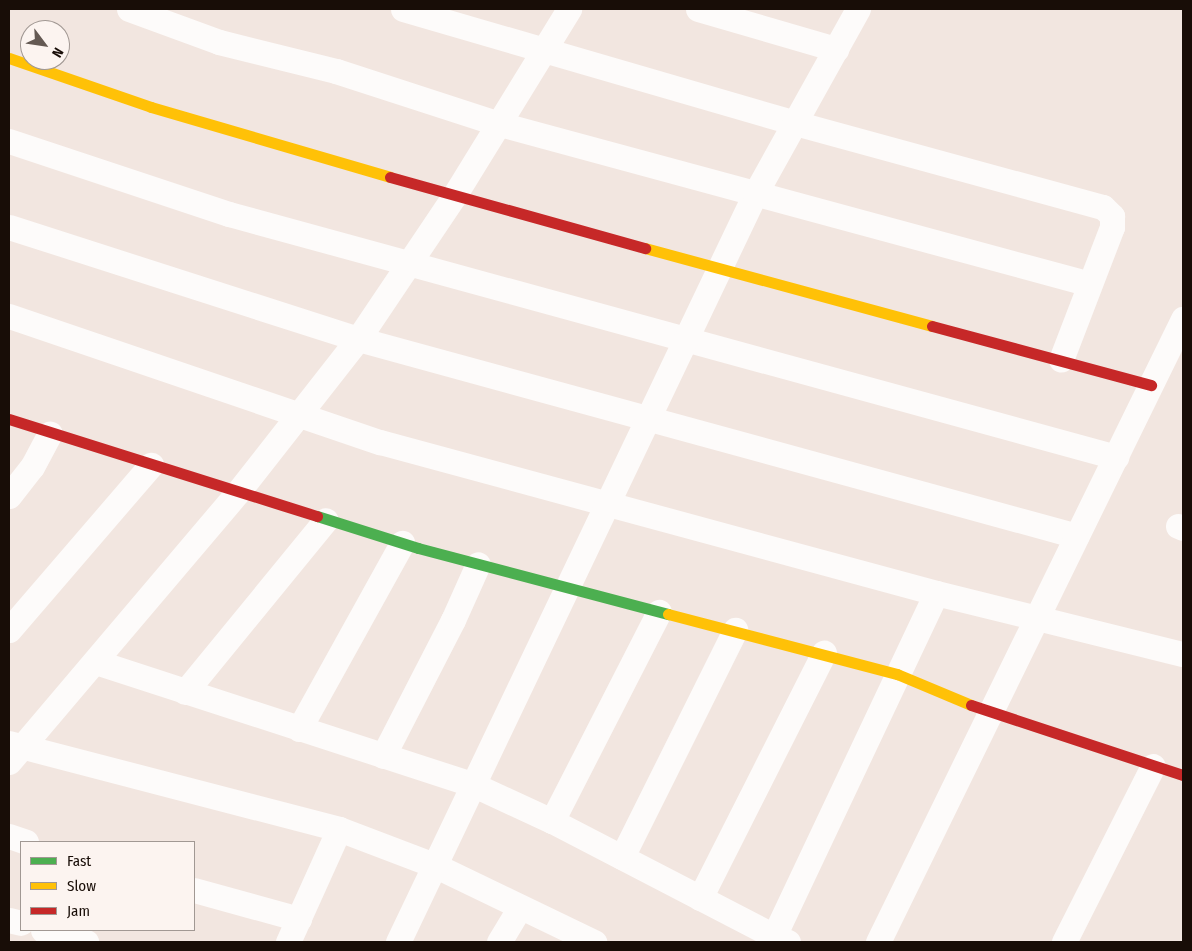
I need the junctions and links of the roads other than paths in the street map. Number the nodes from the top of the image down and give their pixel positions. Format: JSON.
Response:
{"nodes":[{"id":1,"x":129,"y":9,"type":"edge"},
{"id":2,"x":403,"y":9,"type":"edge"},
{"id":3,"x":569,"y":9,"type":"edge"},
{"id":4,"x":698,"y":9,"type":"edge"},
{"id":5,"x":858,"y":9,"type":"edge"},
{"id":6,"x":836,"y":49,"type":"junction"},
{"id":7,"x":545,"y":50,"type":"junction"},
{"id":8,"x":9,"y":58,"type":"edge"},
{"id":9,"x":496,"y":123,"type":"junction"},
{"id":10,"x":795,"y":123,"type":"junction"},
{"id":11,"x":9,"y":141,"type":"edge"},
{"id":12,"x":755,"y":194,"type":"junction"},
{"id":13,"x":454,"y":196,"type":"junction"},
{"id":14,"x":9,"y":227,"type":"edge"},
{"id":15,"x":408,"y":264,"type":"junction"},
{"id":16,"x":720,"y":270,"type":"junction"},
{"id":17,"x":1090,"y":284,"type":"junction"},
{"id":18,"x":9,"y":316,"type":"edge"},
{"id":19,"x":1183,"y":319,"type":"edge"},
{"id":20,"x":358,"y":340,"type":"junction"},
{"id":21,"x":685,"y":340,"type":"junction"},
{"id":22,"x":1061,"y":360,"type":"junction"},
{"id":23,"x":1151,"y":386,"type":"junction"},
{"id":24,"x":298,"y":416,"type":"junction"},
{"id":25,"x":648,"y":418,"type":"junction"},
{"id":26,"x":9,"y":419,"type":"edge"},
{"id":27,"x":50,"y":433,"type":"junction"},
{"id":28,"x":1116,"y":457,"type":"junction"},
{"id":29,"x":150,"y":465,"type":"junction"},
{"id":30,"x":238,"y":492,"type":"junction"},
{"id":31,"x":9,"y":496,"type":"edge"},
{"id":32,"x":607,"y":504,"type":"junction"},
{"id":33,"x":326,"y":520,"type":"junction"},
{"id":34,"x":1077,"y":536,"type":"junction"},
{"id":35,"x":402,"y":543,"type":"junction"},
{"id":36,"x":478,"y":564,"type":"junction"},
{"id":37,"x":566,"y":589,"type":"junction"},
{"id":38,"x":936,"y":593,"type":"junction"},
{"id":39,"x":659,"y":612,"type":"junction"},
{"id":40,"x":1038,"y":616,"type":"junction"},
{"id":41,"x":9,"y":630,"type":"edge"},
{"id":42,"x":735,"y":630,"type":"junction"},
{"id":43,"x":824,"y":653,"type":"junction"},
{"id":44,"x":1183,"y":654,"type":"edge"},
{"id":45,"x":96,"y":662,"type":"junction"},
{"id":46,"x":897,"y":674,"type":"junction"},
{"id":47,"x":185,"y":692,"type":"junction"},
{"id":48,"x":990,"y":713,"type":"junction"},
{"id":49,"x":299,"y":729,"type":"junction"},
{"id":50,"x":13,"y":750,"type":"edge"},
{"id":51,"x":383,"y":756,"type":"junction"},
{"id":52,"x":1153,"y":766,"type":"junction"},
{"id":53,"x":1183,"y":775,"type":"edge"},
{"id":54,"x":474,"y":785,"type":"junction"},
{"id":55,"x":552,"y":821,"type":"junction"},
{"id":56,"x":339,"y":829,"type":"junction"},
{"id":57,"x":9,"y":836,"type":"edge"},
{"id":58,"x":23,"y":841,"type":"edge"},
{"id":59,"x":622,"y":857,"type":"junction"},
{"id":60,"x":434,"y":865,"type":"junction"},
{"id":61,"x":195,"y":890,"type":"edge"},
{"id":62,"x":700,"y":898,"type":"junction"},
{"id":63,"x":520,"y":906,"type":"junction"},
{"id":64,"x":298,"y":920,"type":"junction"},
{"id":65,"x":47,"y":931,"type":"edge"},
{"id":66,"x":778,"y":940,"type":"edge"},
{"id":67,"x":86,"y":942,"type":"edge"},
{"id":68,"x":288,"y":942,"type":"edge"},
{"id":69,"x":398,"y":942,"type":"edge"},
{"id":70,"x":499,"y":942,"type":"edge"},
{"id":71,"x":591,"y":942,"type":"edge"},
{"id":72,"x":878,"y":942,"type":"edge"},
{"id":73,"x":1064,"y":942,"type":"edge"}],
"edges":[{"from":1,"to":9,"type":"street"},
{"from":2,"to":7,"type":"street"},
{"from":3,"to":7,"type":"street"},
{"from":4,"to":6,"type":"street"},
{"from":5,"to":6,"type":"street"},
{"from":6,"to":10,"type":"street"},
{"from":7,"to":9,"type":"street"},
{"from":7,"to":10,"type":"street"},
{"from":8,"to":13,"type":"street"},
{"from":9,"to":12,"type":"street"},
{"from":9,"to":13,"type":"street"},
{"from":10,"to":12,"type":"street"},
{"from":10,"to":17,"type":"street"},
{"from":11,"to":15,"type":"street"},
{"from":12,"to":16,"type":"street"},
{"from":12,"to":17,"type":"street"},
{"from":13,"to":15,"type":"street"},
{"from":13,"to":16,"type":"street"},
{"from":14,"to":20,"type":"street"},
{"from":15,"to":20,"type":"street"},
{"from":15,"to":21,"type":"street"},
{"from":16,"to":21,"type":"street"},
{"from":16,"to":22,"type":"street"},
{"from":17,"to":22,"type":"street"},
{"from":18,"to":24,"type":"street"},
{"from":19,"to":23,"type":"street"},
{"from":20,"to":24,"type":"street"},
{"from":20,"to":25,"type":"street"},
{"from":21,"to":25,"type":"street"},
{"from":21,"to":28,"type":"street"},
{"from":22,"to":23,"type":"street"},
{"from":23,"to":28,"type":"street"},
{"from":24,"to":30,"type":"street"},
{"from":24,"to":32,"type":"street"},
{"from":25,"to":32,"type":"street"},
{"from":25,"to":34,"type":"street"},
{"from":26,"to":27,"type":"street"},
{"from":27,"to":29,"type":"street"},
{"from":27,"to":31,"type":"street"},
{"from":28,"to":34,"type":"street"},
{"from":29,"to":30,"type":"street"},
{"from":29,"to":41,"type":"street"},
{"from":30,"to":33,"type":"street"},
{"from":30,"to":45,"type":"street"},
{"from":32,"to":37,"type":"street"},
{"from":32,"to":38,"type":"street"},
{"from":33,"to":35,"type":"street"},
{"from":33,"to":47,"type":"street"},
{"from":34,"to":40,"type":"street"},
{"from":35,"to":36,"type":"street"},
{"from":35,"to":49,"type":"street"},
{"from":36,"to":37,"type":"street"},
{"from":36,"to":51,"type":"street"},
{"from":37,"to":39,"type":"street"},
{"from":37,"to":54,"type":"street"},
{"from":38,"to":40,"type":"street"},
{"from":38,"to":46,"type":"street"},
{"from":39,"to":42,"type":"street"},
{"from":39,"to":55,"type":"street"},
{"from":40,"to":44,"type":"street"},
{"from":40,"to":48,"type":"street"},
{"from":42,"to":43,"type":"street"},
{"from":42,"to":59,"type":"street"},
{"from":43,"to":46,"type":"street"},
{"from":43,"to":62,"type":"street"},
{"from":45,"to":47,"type":"street"},
{"from":45,"to":50,"type":"street"},
{"from":46,"to":48,"type":"street"},
{"from":46,"to":66,"type":"street"},
{"from":47,"to":49,"type":"street"},
{"from":48,"to":52,"type":"street"},
{"from":48,"to":72,"type":"street"},
{"from":49,"to":51,"type":"street"},
{"from":50,"to":56,"type":"street"},
{"from":51,"to":54,"type":"street"},
{"from":52,"to":53,"type":"street"},
{"from":52,"to":73,"type":"street"},
{"from":54,"to":55,"type":"street"},
{"from":54,"to":60,"type":"street"},
{"from":55,"to":59,"type":"street"},
{"from":56,"to":60,"type":"street"},
{"from":56,"to":64,"type":"street"},
{"from":57,"to":58,"type":"street"},
{"from":59,"to":62,"type":"street"},
{"from":60,"to":63,"type":"street"},
{"from":60,"to":69,"type":"street"},
{"from":61,"to":64,"type":"street"},
{"from":62,"to":66,"type":"street"},
{"from":63,"to":70,"type":"street"},
{"from":63,"to":71,"type":"street"},
{"from":64,"to":68,"type":"street"},
{"from":65,"to":67,"type":"street"}]}
